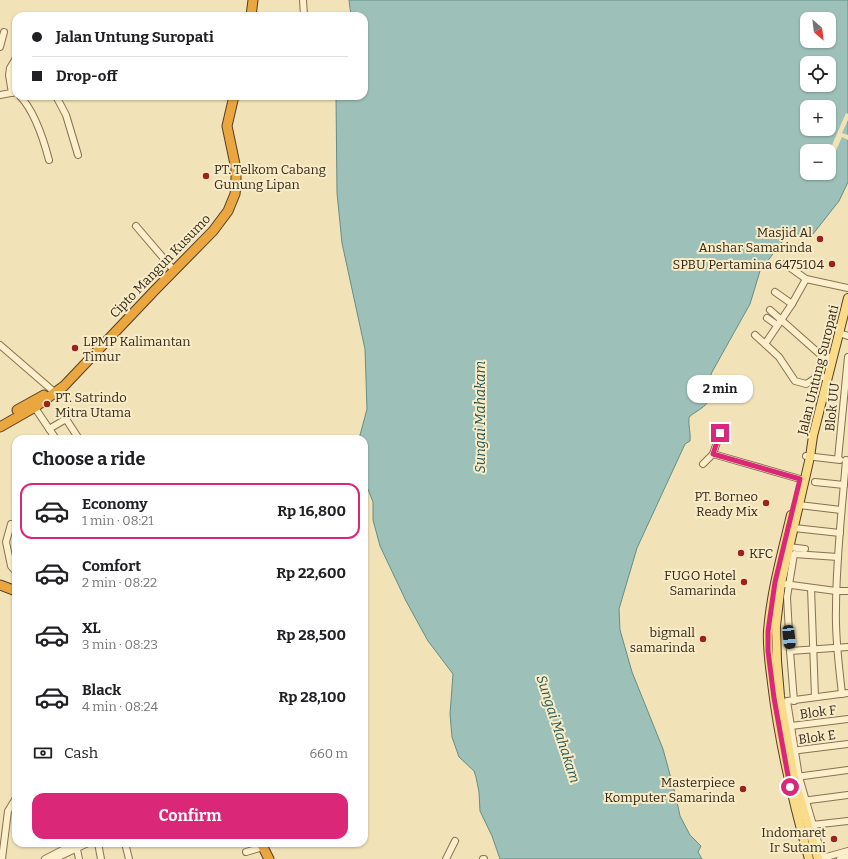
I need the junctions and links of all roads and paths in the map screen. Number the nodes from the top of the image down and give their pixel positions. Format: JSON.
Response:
{"nodes":[{"id":1,"x":253,"y":0,"type":"edge"},
{"id":2,"x":303,"y":0,"type":"edge"},
{"id":3,"x":252,"y":12,"type":"edge"},
{"id":4,"x":304,"y":12,"type":"edge"},
{"id":5,"x":4,"y":32,"type":"dead end"},
{"id":6,"x":0,"y":47,"type":"edge"},
{"id":7,"x":12,"y":65,"type":"edge"},
{"id":8,"x":12,"y":84,"type":"edge"},
{"id":9,"x":12,"y":93,"type":"edge"},
{"id":10,"x":0,"y":95,"type":"edge"},
{"id":11,"x":23,"y":100,"type":"edge"},
{"id":12,"x":58,"y":100,"type":"edge"},
{"id":13,"x":230,"y":100,"type":"edge"},
{"id":14,"x":231,"y":100,"type":"edge"},
{"id":15,"x":78,"y":156,"type":"dead end"},
{"id":16,"x":49,"y":160,"type":"dead end"},
{"id":17,"x":136,"y":226,"type":"dead end"},
{"id":18,"x":786,"y":264,"type":"dead end"},
{"id":19,"x":171,"y":267,"type":"junction"},
{"id":20,"x":806,"y":279,"type":"junction"},
{"id":21,"x":848,"y":288,"type":"edge"},
{"id":22,"x":775,"y":292,"type":"dead end"},
{"id":23,"x":848,"y":298,"type":"edge"},
{"id":24,"x":142,"y":300,"type":"junction"},
{"id":25,"x":792,"y":304,"type":"junction"},
{"id":26,"x":770,"y":310,"type":"dead end"},
{"id":27,"x":767,"y":318,"type":"dead end"},
{"id":28,"x":781,"y":318,"type":"junction"},
{"id":29,"x":776,"y":325,"type":"junction"},
{"id":30,"x":839,"y":333,"type":"junction"},
{"id":31,"x":755,"y":335,"type":"dead end"},
{"id":32,"x":848,"y":336,"type":"edge"},
{"id":33,"x":765,"y":344,"type":"junction"},
{"id":34,"x":0,"y":345,"type":"edge"},
{"id":35,"x":848,"y":357,"type":"edge"},
{"id":36,"x":833,"y":358,"type":"junction"},
{"id":37,"x":828,"y":378,"type":"junction"},
{"id":38,"x":52,"y":390,"type":"junction"},
{"id":39,"x":847,"y":390,"type":"edge"},
{"id":40,"x":33,"y":404,"type":"junction"},
{"id":41,"x":0,"y":420,"type":"edge"},
{"id":42,"x":0,"y":427,"type":"edge"},
{"id":43,"x":49,"y":429,"type":"junction"},
{"id":44,"x":720,"y":433,"type":"dead end"},
{"id":45,"x":53,"y":435,"type":"edge"},
{"id":46,"x":77,"y":435,"type":"edge"},
{"id":47,"x":713,"y":454,"type":"junction"},
{"id":48,"x":808,"y":457,"type":"junction"},
{"id":49,"x":838,"y":459,"type":"junction"},
{"id":50,"x":847,"y":461,"type":"edge"},
{"id":51,"x":703,"y":464,"type":"dead end"},
{"id":52,"x":800,"y":479,"type":"junction"},
{"id":53,"x":815,"y":482,"type":"dead end"},
{"id":54,"x":844,"y":485,"type":"junction"},
{"id":55,"x":799,"y":505,"type":"junction"},
{"id":56,"x":841,"y":510,"type":"junction"},
{"id":57,"x":11,"y":524,"type":"dead end"},
{"id":58,"x":794,"y":528,"type":"junction"},
{"id":59,"x":848,"y":530,"type":"edge"},
{"id":60,"x":840,"y":531,"type":"junction"},
{"id":61,"x":789,"y":547,"type":"junction"},
{"id":62,"x":805,"y":549,"type":"dead end"},
{"id":63,"x":838,"y":557,"type":"junction"},
{"id":64,"x":12,"y":566,"type":"edge"},
{"id":65,"x":781,"y":583,"type":"junction"},
{"id":66,"x":0,"y":585,"type":"edge"},
{"id":67,"x":811,"y":588,"type":"junction"},
{"id":68,"x":12,"y":590,"type":"edge"},
{"id":69,"x":0,"y":591,"type":"edge"},
{"id":70,"x":836,"y":591,"type":"junction"},
{"id":71,"x":848,"y":591,"type":"edge"},
{"id":72,"x":12,"y":595,"type":"edge"},
{"id":73,"x":848,"y":647,"type":"edge"},
{"id":74,"x":837,"y":648,"type":"junction"},
{"id":75,"x":814,"y":649,"type":"junction"},
{"id":76,"x":790,"y":651,"type":"junction"},
{"id":77,"x":845,"y":694,"type":"edge"},
{"id":78,"x":815,"y":697,"type":"junction"},
{"id":79,"x":787,"y":701,"type":"junction"},
{"id":80,"x":848,"y":719,"type":"edge"},
{"id":81,"x":791,"y":726,"type":"junction"},
{"id":82,"x":848,"y":744,"type":"edge"},
{"id":83,"x":792,"y":751,"type":"junction"},
{"id":84,"x":848,"y":770,"type":"edge"},
{"id":85,"x":797,"y":777,"type":"junction"},
{"id":86,"x":848,"y":795,"type":"edge"},
{"id":87,"x":803,"y":801,"type":"junction"},
{"id":88,"x":12,"y":804,"type":"edge"},
{"id":89,"x":848,"y":821,"type":"edge"},
{"id":90,"x":812,"y":826,"type":"junction"},
{"id":91,"x":454,"y":841,"type":"dead end"},
{"id":92,"x":72,"y":847,"type":"edge"},
{"id":93,"x":73,"y":847,"type":"edge"},
{"id":94,"x":76,"y":847,"type":"edge"},
{"id":95,"x":99,"y":847,"type":"edge"},
{"id":96,"x":126,"y":847,"type":"edge"},
{"id":97,"x":257,"y":847,"type":"edge"},
{"id":98,"x":265,"y":847,"type":"edge"},
{"id":99,"x":266,"y":847,"type":"edge"},
{"id":100,"x":246,"y":852,"type":"dead end"},
{"id":101,"x":848,"y":852,"type":"edge"},
{"id":102,"x":848,"y":857,"type":"edge"},
{"id":103,"x":2,"y":859,"type":"edge"},
{"id":104,"x":45,"y":859,"type":"edge"},
{"id":105,"x":54,"y":859,"type":"edge"},
{"id":106,"x":79,"y":859,"type":"edge"},
{"id":107,"x":101,"y":859,"type":"edge"},
{"id":108,"x":129,"y":859,"type":"edge"},
{"id":109,"x":269,"y":859,"type":"edge"},
{"id":110,"x":274,"y":859,"type":"edge"},
{"id":111,"x":446,"y":859,"type":"edge"},
{"id":112,"x":809,"y":859,"type":"edge"},
{"id":113,"x":820,"y":859,"type":"edge"},
{"id":114,"x":840,"y":859,"type":"edge"}],
"edges":[{"from":1,"to":3,"type":"highway"},
{"from":2,"to":4,"type":"street"},
{"from":5,"to":6,"type":"street"},
{"from":7,"to":8,"type":"street"},
{"from":9,"to":10,"type":"street"},
{"from":11,"to":16,"type":"street"},
{"from":12,"to":15,"type":"street"},
{"from":13,"to":19,"type":"highway","name":"Cipto Mangun Kusumo"},
{"from":14,"to":24,"type":"highway","name":"Cipto Mangun Kusumo"},
{"from":17,"to":19,"type":"street"},
{"from":18,"to":20,"type":"street"},
{"from":19,"to":24,"type":"highway","name":"Cipto Mangun Kusumo"},
{"from":20,"to":21,"type":"street"},
{"from":20,"to":25,"type":"street"},
{"from":22,"to":25,"type":"street"},
{"from":23,"to":30,"type":"main road","name":"Jalan Untung Suropati"},
{"from":24,"to":38,"type":"highway","name":"Cipto Mangun Kusumo"},
{"from":24,"to":40,"type":"highway","name":"Cipto Mangun Kusumo"},
{"from":25,"to":28,"type":"street"},
{"from":26,"to":28,"type":"street"},
{"from":27,"to":29,"type":"street"},
{"from":28,"to":29,"type":"street"},
{"from":28,"to":36,"type":"street"},
{"from":29,"to":33,"type":"street"},
{"from":30,"to":32,"type":"street"},
{"from":30,"to":36,"type":"main road","name":"Jalan Untung Suropati"},
{"from":31,"to":33,"type":"street"},
{"from":33,"to":37,"type":"street"},
{"from":34,"to":38,"type":"street"},
{"from":35,"to":39,"type":"street","name":"Blok UU"},
{"from":36,"to":37,"type":"main road","name":"Jalan Untung Suropati"},
{"from":37,"to":48,"type":"main road","name":"Jalan Untung Suropati"},
{"from":38,"to":40,"type":"highway","name":"Cipto Mangun Kusumo"},
{"from":39,"to":49,"type":"street","name":"Blok UU"},
{"from":40,"to":41,"type":"highway","name":"Cipto Mangun Kusumo"},
{"from":40,"to":42,"type":"highway","name":"Cipto Mangun Kusumo"},
{"from":40,"to":43,"type":"street"},
{"from":43,"to":45,"type":"street"},
{"from":43,"to":46,"type":"street"},
{"from":44,"to":47,"type":"street"},
{"from":47,"to":51,"type":"street"},
{"from":47,"to":52,"type":"street"},
{"from":48,"to":49,"type":"street"},
{"from":48,"to":52,"type":"main road","name":"Jalan Untung Suropati"},
{"from":48,"to":55,"type":"main road","name":"Jalan Untung Suropati"},
{"from":49,"to":50,"type":"street"},
{"from":50,"to":54,"type":"street"},
{"from":52,"to":65,"type":"main road","name":"Jalan Untung Suropati"},
{"from":53,"to":54,"type":"street"},
{"from":54,"to":56,"type":"street"},
{"from":55,"to":56,"type":"street"},
{"from":55,"to":58,"type":"main road","name":"Jalan Untung Suropati"},
{"from":56,"to":60,"type":"street"},
{"from":57,"to":64,"type":"street"},
{"from":58,"to":60,"type":"street"},
{"from":58,"to":61,"type":"main road","name":"Jalan Untung Suropati"},
{"from":59,"to":60,"type":"street"},
{"from":60,"to":63,"type":"street"},
{"from":61,"to":62,"type":"street"},
{"from":61,"to":65,"type":"main road","name":"Jalan Untung Suropati"},
{"from":63,"to":65,"type":"street"},
{"from":63,"to":70,"type":"street"},
{"from":65,"to":67,"type":"street"},
{"from":65,"to":76,"type":"street"},
{"from":65,"to":79,"type":"main road","name":"Jalan Untung Suropati"},
{"from":65,"to":112,"type":"main road","name":"Jalan Untung Suropati"},
{"from":66,"to":68,"type":"highway"},
{"from":67,"to":70,"type":"street"},
{"from":67,"to":75,"type":"street"},
{"from":69,"to":72,"type":"highway"},
{"from":70,"to":71,"type":"street"},
{"from":70,"to":74,"type":"street"},
{"from":73,"to":74,"type":"street"},
{"from":74,"to":75,"type":"street"},
{"from":74,"to":77,"type":"street"},
{"from":75,"to":76,"type":"street"},
{"from":75,"to":78,"type":"street"},
{"from":76,"to":79,"type":"street"},
{"from":77,"to":78,"type":"street"},
{"from":78,"to":79,"type":"street"},
{"from":79,"to":81,"type":"street"},
{"from":79,"to":83,"type":"main road","name":"Jalan Untung Suropati"},
{"from":80,"to":81,"type":"street","name":"Blok F"},
{"from":81,"to":83,"type":"street"},
{"from":82,"to":83,"type":"street","name":"Blok E"},
{"from":83,"to":85,"type":"main road","name":"Jalan Untung Suropati"},
{"from":84,"to":85,"type":"street"},
{"from":85,"to":87,"type":"main road","name":"Jalan Untung Suropati"},
{"from":86,"to":87,"type":"street"},
{"from":87,"to":90,"type":"street"},
{"from":87,"to":113,"type":"main road","name":"Jalan Untung Suropati"},
{"from":88,"to":103,"type":"street"},
{"from":89,"to":90,"type":"street"},
{"from":90,"to":113,"type":"street"},
{"from":91,"to":111,"type":"street"},
{"from":92,"to":104,"type":"street"},
{"from":93,"to":105,"type":"street"},
{"from":94,"to":106,"type":"street"},
{"from":95,"to":107,"type":"street"},
{"from":96,"to":108,"type":"street"},
{"from":97,"to":100,"type":"street"},
{"from":98,"to":109,"type":"highway"},
{"from":99,"to":110,"type":"highway"},
{"from":101,"to":113,"type":"street"},
{"from":102,"to":114,"type":"street"}]}
